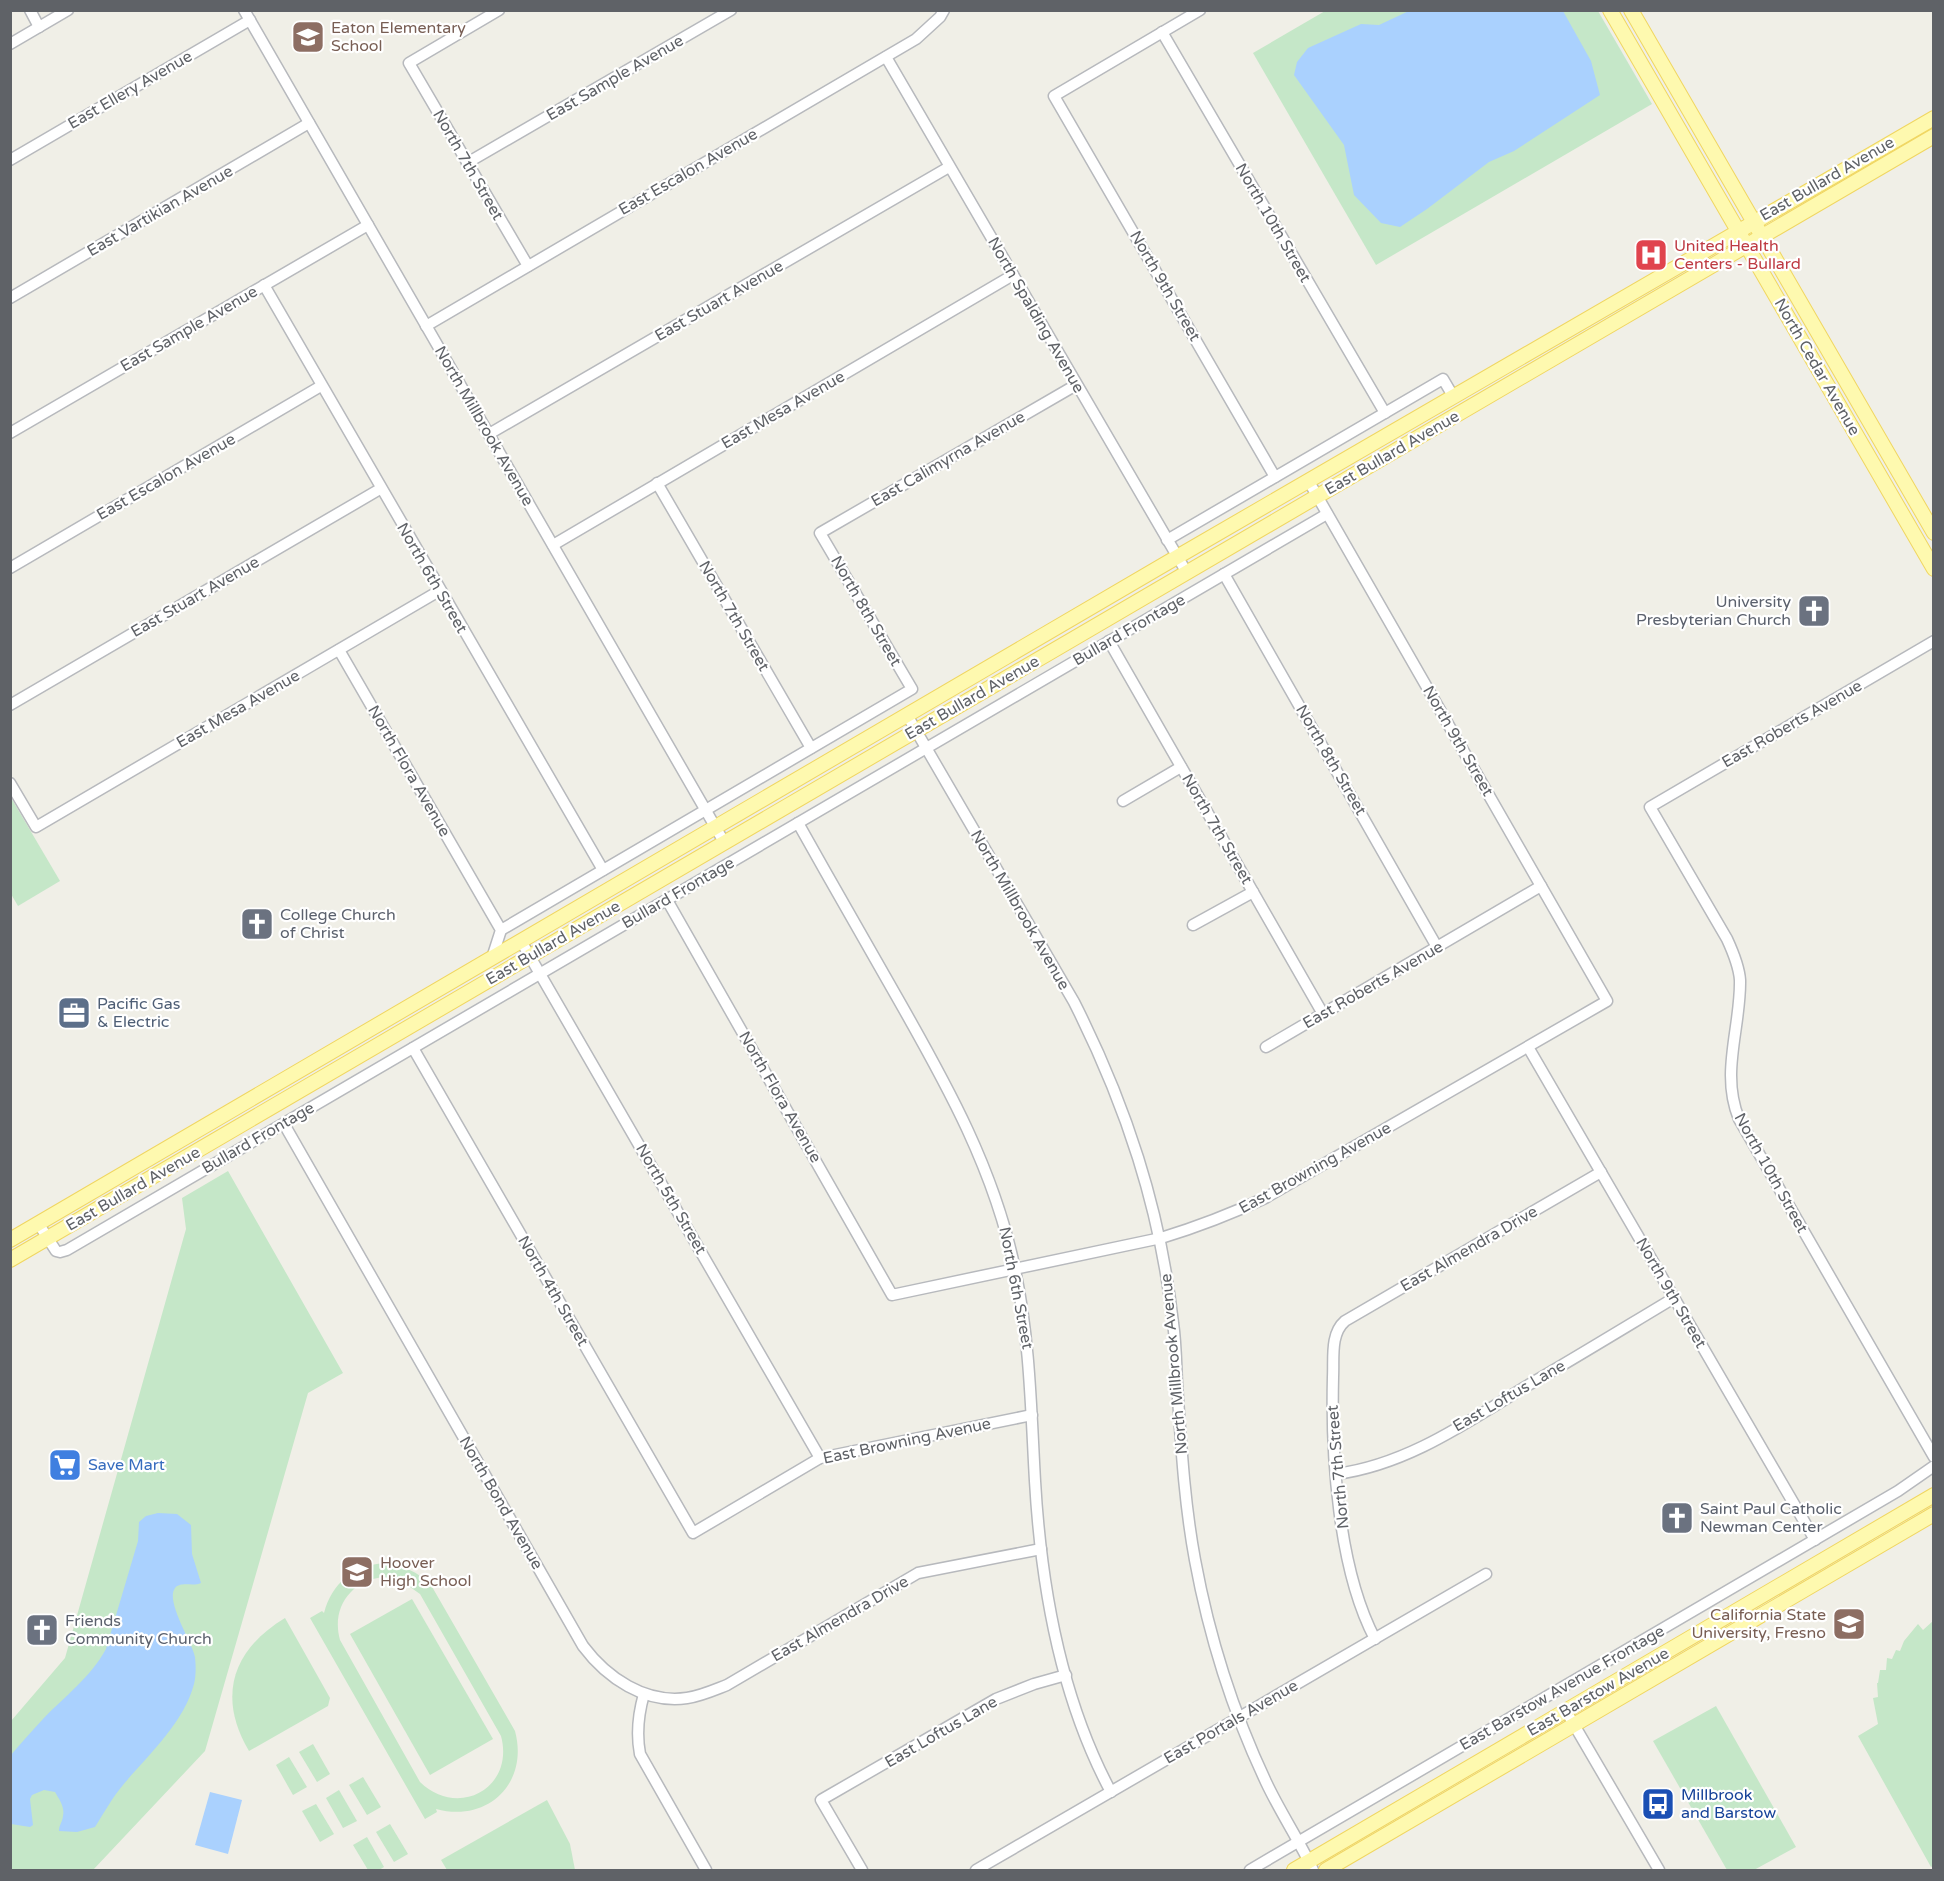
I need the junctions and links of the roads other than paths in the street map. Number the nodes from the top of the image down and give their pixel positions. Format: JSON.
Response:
{"nodes":[{"id":1,"x":30,"y":10,"type":"edge"},
{"id":2,"x":68,"y":10,"type":"edge"},
{"id":3,"x":499,"y":10,"type":"edge"},
{"id":4,"x":731,"y":10,"type":"edge"},
{"id":5,"x":944,"y":10,"type":"edge"},
{"id":6,"x":1200,"y":10,"type":"edge"},
{"id":7,"x":1610,"y":10,"type":"edge"},
{"id":8,"x":1631,"y":10,"type":"edge"},
{"id":9,"x":247,"y":15,"type":"edge"},
{"id":10,"x":39,"y":27,"type":"junction"},
{"id":11,"x":1162,"y":33,"type":"junction"},
{"id":12,"x":10,"y":44,"type":"edge"},
{"id":13,"x":886,"y":57,"type":"junction"},
{"id":14,"x":1934,"y":118,"type":"edge"},
{"id":15,"x":309,"y":123,"type":"junction"},
{"id":16,"x":1934,"y":136,"type":"edge"},
{"id":17,"x":10,"y":160,"type":"edge"},
{"id":18,"x":468,"y":163,"type":"junction"},
{"id":19,"x":949,"y":167,"type":"junction"},
{"id":20,"x":1753,"y":221,"type":"junction"},
{"id":21,"x":368,"y":225,"type":"junction"},
{"id":22,"x":1737,"y":230,"type":"junction"},
{"id":23,"x":1761,"y":236,"type":"junction"},
{"id":24,"x":1746,"y":245,"type":"junction"},
{"id":25,"x":528,"y":266,"type":"junction"},
{"id":26,"x":1013,"y":275,"type":"junction"},
{"id":27,"x":264,"y":285,"type":"junction"},
{"id":28,"x":10,"y":298,"type":"edge"},
{"id":29,"x":426,"y":326,"type":"junction"},
{"id":30,"x":1076,"y":385,"type":"junction"},
{"id":31,"x":321,"y":386,"type":"junction"},
{"id":32,"x":1453,"y":396,"type":"junction"},
{"id":33,"x":1384,"y":413,"type":"junction"},
{"id":34,"x":10,"y":433,"type":"edge"},
{"id":35,"x":489,"y":434,"type":"junction"},
{"id":36,"x":1275,"y":477,"type":"junction"},
{"id":37,"x":1308,"y":480,"type":"junction"},
{"id":38,"x":657,"y":483,"type":"junction"},
{"id":39,"x":381,"y":489,"type":"junction"},
{"id":40,"x":1317,"y":496,"type":"junction"},
{"id":41,"x":1328,"y":514,"type":"junction"},
{"id":42,"x":820,"y":533,"type":"joint"},
{"id":43,"x":1934,"y":533,"type":"edge"},
{"id":44,"x":1167,"y":540,"type":"junction"},
{"id":45,"x":553,"y":545,"type":"junction"},
{"id":46,"x":1177,"y":557,"type":"junction"},
{"id":47,"x":10,"y":568,"type":"edge"},
{"id":48,"x":1934,"y":569,"type":"edge"},
{"id":49,"x":1187,"y":573,"type":"junction"},
{"id":50,"x":1224,"y":574,"type":"junction"},
{"id":51,"x":439,"y":591,"type":"junction"},
{"id":52,"x":1109,"y":641,"type":"junction"},
{"id":53,"x":1934,"y":641,"type":"edge"},
{"id":54,"x":339,"y":650,"type":"junction"},
{"id":55,"x":10,"y":705,"type":"edge"},
{"id":56,"x":907,"y":715,"type":"junction"},
{"id":57,"x":916,"y":731,"type":"junction"},
{"id":58,"x":811,"y":748,"type":"junction"},
{"id":59,"x":926,"y":748,"type":"junction"},
{"id":60,"x":1181,"y":766,"type":"junction"},
{"id":61,"x":10,"y":783,"type":"edge"},
{"id":62,"x":1123,"y":801,"type":"dead end"},
{"id":63,"x":1650,"y":807,"type":"joint"},
{"id":64,"x":706,"y":810,"type":"junction"},
{"id":65,"x":798,"y":823,"type":"junction"},
{"id":66,"x":716,"y":827,"type":"junction"},
{"id":67,"x":724,"y":842,"type":"junction"},
{"id":68,"x":603,"y":870,"type":"junction"},
{"id":69,"x":1541,"y":886,"type":"junction"},
{"id":70,"x":1253,"y":892,"type":"junction"},
{"id":71,"x":667,"y":900,"type":"junction"},
{"id":72,"x":1193,"y":925,"type":"dead end"},
{"id":73,"x":501,"y":930,"type":"junction"},
{"id":74,"x":521,"y":941,"type":"junction"},
{"id":75,"x":1437,"y":947,"type":"junction"},
{"id":76,"x":531,"y":957,"type":"junction"},
{"id":77,"x":492,"y":958,"type":"junction"},
{"id":78,"x":541,"y":973,"type":"junction"},
{"id":79,"x":1607,"y":1001,"type":"joint"},
{"id":80,"x":1323,"y":1014,"type":"junction"},
{"id":81,"x":1266,"y":1047,"type":"dead end"},
{"id":82,"x":1528,"y":1047,"type":"junction"},
{"id":83,"x":413,"y":1048,"type":"junction"},
{"id":84,"x":318,"y":1059,"type":"junction"},
{"id":85,"x":284,"y":1124,"type":"junction"},
{"id":86,"x":238,"y":1127,"type":"junction"},
{"id":87,"x":1601,"y":1172,"type":"junction"},
{"id":88,"x":39,"y":1223,"type":"junction"},
{"id":89,"x":1161,"y":1238,"type":"junction"},
{"id":90,"x":47,"y":1239,"type":"junction"},
{"id":91,"x":10,"y":1240,"type":"edge"},
{"id":92,"x":10,"y":1260,"type":"edge"},
{"id":93,"x":1015,"y":1270,"type":"junction"},
{"id":94,"x":892,"y":1295,"type":"joint"},
{"id":95,"x":1674,"y":1298,"type":"junction"},
{"id":96,"x":1338,"y":1327,"type":"joint"},
{"id":97,"x":1032,"y":1415,"type":"junction"},
{"id":98,"x":1934,"y":1457,"type":"edge"},
{"id":99,"x":820,"y":1458,"type":"junction"},
{"id":100,"x":1934,"y":1466,"type":"edge"},
{"id":101,"x":1336,"y":1474,"type":"junction"},
{"id":102,"x":1934,"y":1495,"type":"edge"},
{"id":103,"x":1934,"y":1514,"type":"edge"},
{"id":104,"x":693,"y":1533,"type":"joint"},
{"id":105,"x":1815,"y":1540,"type":"junction"},
{"id":106,"x":1041,"y":1549,"type":"junction"},
{"id":107,"x":1486,"y":1574,"type":"dead end"},
{"id":108,"x":1375,"y":1639,"type":"junction"},
{"id":109,"x":1066,"y":1675,"type":"junction"},
{"id":110,"x":644,"y":1694,"type":"junction"},
{"id":111,"x":1566,"y":1711,"type":"junction"},
{"id":112,"x":1238,"y":1718,"type":"junction"},
{"id":113,"x":1575,"y":1725,"type":"junction"},
{"id":114,"x":1111,"y":1792,"type":"junction"},
{"id":115,"x":1299,"y":1842,"type":"junction"},
{"id":116,"x":1311,"y":1866,"type":"edge"},
{"id":117,"x":705,"y":1870,"type":"edge"},
{"id":118,"x":862,"y":1870,"type":"edge"},
{"id":119,"x":976,"y":1870,"type":"edge"},
{"id":120,"x":1250,"y":1870,"type":"edge"},
{"id":121,"x":1294,"y":1870,"type":"edge"},
{"id":122,"x":1326,"y":1870,"type":"edge"},
{"id":123,"x":1659,"y":1870,"type":"edge"}],
"edges":[{"from":1,"to":10,"type":"street"},
{"from":2,"to":10,"type":"street"},
{"from":3,"to":18,"type":"street","name":"North 7th Street"},
{"from":4,"to":18,"type":"street","name":"East Sample Avenue"},
{"from":5,"to":13,"type":"street","name":"East Escalon Avenue"},
{"from":6,"to":11,"type":"street"},
{"from":7,"to":22,"type":"main road","name":"North Cedar Avenue"},
{"from":8,"to":20,"type":"main road","name":"North Cedar Avenue"},
{"from":9,"to":15,"type":"street","name":"North Millbrook Avenue"},
{"from":9,"to":17,"type":"street","name":"East Ellery Avenue"},
{"from":10,"to":12,"type":"street"},
{"from":11,"to":33,"type":"street","name":"North 10th Street"},
{"from":11,"to":36,"type":"street","name":"North 9th Street"},
{"from":13,"to":19,"type":"street","name":"North Spalding Avenue"},
{"from":13,"to":25,"type":"street","name":"East Escalon Avenue"},
{"from":14,"to":20,"type":"main road","name":"East Bullard Avenue"},
{"from":15,"to":21,"type":"street","name":"North Millbrook Avenue"},
{"from":15,"to":28,"type":"street","name":"East Vartikian Avenue"},
{"from":16,"to":23,"type":"main road","name":"East Bullard Avenue"},
{"from":18,"to":25,"type":"street","name":"North 7th Street"},
{"from":19,"to":26,"type":"street","name":"North Spalding Avenue"},
{"from":19,"to":35,"type":"street","name":"East Stuart Avenue"},
{"from":20,"to":22,"type":"main road","name":"East Bullard Avenue"},
{"from":20,"to":23,"type":"main road","name":"North Cedar Avenue"},
{"from":21,"to":27,"type":"street","name":"East Sample Avenue"},
{"from":21,"to":29,"type":"street","name":"North Millbrook Avenue"},
{"from":22,"to":24,"type":"main road","name":"North Cedar Avenue"},
{"from":22,"to":32,"type":"main road","name":"East Bullard Avenue"},
{"from":23,"to":24,"type":"main road","name":"East Bullard Avenue"},
{"from":23,"to":43,"type":"main road","name":"North Cedar Avenue"},
{"from":24,"to":40,"type":"main road","name":"East Bullard Avenue"},
{"from":24,"to":48,"type":"main road","name":"North Cedar Avenue"},
{"from":25,"to":29,"type":"street","name":"East Escalon Avenue"},
{"from":26,"to":30,"type":"street","name":"North Spalding Avenue"},
{"from":26,"to":38,"type":"street","name":"East Mesa Avenue"},
{"from":27,"to":31,"type":"street","name":"North 6th Street"},
{"from":27,"to":34,"type":"street","name":"East Sample Avenue"},
{"from":29,"to":35,"type":"street","name":"North Millbrook Avenue"},
{"from":30,"to":42,"type":"street","name":"East Calimyrna Avenue"},
{"from":30,"to":44,"type":"street","name":"North Spalding Avenue"},
{"from":31,"to":39,"type":"street","name":"North 6th Street"},
{"from":31,"to":47,"type":"street","name":"East Escalon Avenue"},
{"from":32,"to":33,"type":"street"},
{"from":32,"to":37,"type":"main road","name":"East Bullard Avenue"},
{"from":33,"to":36,"type":"street"},
{"from":35,"to":45,"type":"street","name":"North Millbrook Avenue"},
{"from":36,"to":44,"type":"street"},
{"from":37,"to":40,"type":"street","name":"North 9th Street"},
{"from":37,"to":46,"type":"main road","name":"East Bullard Avenue"},
{"from":38,"to":45,"type":"street","name":"East Mesa Avenue"},
{"from":38,"to":58,"type":"street","name":"North 7th Street"},
{"from":39,"to":51,"type":"street","name":"North 6th Street"},
{"from":39,"to":55,"type":"street","name":"East Stuart Avenue"},
{"from":40,"to":41,"type":"street","name":"North 9th Street"},
{"from":40,"to":49,"type":"main road","name":"East Bullard Avenue"},
{"from":41,"to":50,"type":"street","name":"Bullard Frontage"},
{"from":41,"to":69,"type":"street","name":"North 9th Street"},
{"from":42,"to":58,"type":"street","name":"North 8th Street"},
{"from":44,"to":46,"type":"street","name":"North Spalding Avenue"},
{"from":45,"to":64,"type":"street","name":"North Millbrook Avenue"},
{"from":46,"to":49,"type":"street","name":"North Spalding Avenue"},
{"from":46,"to":56,"type":"main road","name":"East Bullard Avenue"},
{"from":49,"to":57,"type":"main road","name":"East Bullard Avenue"},
{"from":50,"to":52,"type":"street","name":"Bullard Frontage"},
{"from":50,"to":75,"type":"street","name":"North 8th Street"},
{"from":51,"to":54,"type":"street","name":"East Mesa Avenue"},
{"from":51,"to":68,"type":"street","name":"North 6th Street"},
{"from":52,"to":59,"type":"street","name":"Bullard Frontage"},
{"from":52,"to":60,"type":"street","name":"North 7th Street"},
{"from":53,"to":63,"type":"street","name":"East Roberts Avenue"},
{"from":54,"to":61,"type":"street","name":"East Mesa Avenue"},
{"from":54,"to":73,"type":"street","name":"North Flora Avenue"},
{"from":56,"to":57,"type":"street","name":"North Millbrook Avenue"},
{"from":56,"to":66,"type":"main road","name":"East Bullard Avenue"},
{"from":57,"to":59,"type":"street","name":"North Millbrook Avenue"},
{"from":57,"to":67,"type":"main road","name":"East Bullard Avenue"},
{"from":58,"to":64,"type":"street"},
{"from":59,"to":65,"type":"street","name":"Bullard Frontage"},
{"from":59,"to":89,"type":"street","name":"North Millbrook Avenue"},
{"from":60,"to":62,"type":"street","name":"North 7th Street"},
{"from":60,"to":70,"type":"street","name":"North 7th Street"},
{"from":63,"to":98,"type":"street","name":"North 10th Street"},
{"from":64,"to":66,"type":"street","name":"North Millbrook Avenue"},
{"from":64,"to":68,"type":"street"},
{"from":65,"to":71,"type":"street","name":"Bullard Frontage"},
{"from":65,"to":93,"type":"street","name":"North 6th Street"},
{"from":66,"to":67,"type":"street","name":"North Millbrook Avenue"},
{"from":66,"to":74,"type":"main road","name":"East Bullard Avenue"},
{"from":67,"to":76,"type":"main road","name":"East Bullard Avenue"},
{"from":68,"to":73,"type":"street"},
{"from":69,"to":75,"type":"street","name":"East Roberts Avenue"},
{"from":69,"to":79,"type":"street","name":"North 9th Street"},
{"from":70,"to":72,"type":"street","name":"North 7th Street"},
{"from":70,"to":80,"type":"street","name":"North 7th Street"},
{"from":71,"to":78,"type":"street","name":"Bullard Frontage"},
{"from":71,"to":94,"type":"street","name":"North Flora Avenue"},
{"from":73,"to":77,"type":"street"},
{"from":74,"to":76,"type":"street","name":"North 5th Street"},
{"from":74,"to":77,"type":"main road","name":"East Bullard Avenue"},
{"from":75,"to":80,"type":"street","name":"East Roberts Avenue"},
{"from":76,"to":78,"type":"street","name":"North 5th Street"},
{"from":76,"to":86,"type":"main road","name":"East Bullard Avenue"},
{"from":77,"to":84,"type":"main road","name":"East Bullard Avenue"},
{"from":78,"to":83,"type":"street","name":"Bullard Frontage"},
{"from":78,"to":99,"type":"street","name":"North 5th Street"},
{"from":79,"to":82,"type":"street","name":"East Browning Avenue"},
{"from":80,"to":81,"type":"street","name":"East Roberts Avenue"},
{"from":82,"to":87,"type":"street","name":"North 9th Street"},
{"from":82,"to":89,"type":"street","name":"East Browning Avenue"},
{"from":83,"to":85,"type":"street","name":"Bullard Frontage"},
{"from":83,"to":104,"type":"street","name":"North 4th Street"},
{"from":84,"to":86,"type":"main road"},
{"from":84,"to":88,"type":"main road","name":"East Bullard Avenue"},
{"from":85,"to":90,"type":"street","name":"Bullard Frontage"},
{"from":85,"to":110,"type":"street","name":"North Bond Avenue"},
{"from":86,"to":90,"type":"main road","name":"East Bullard Avenue"},
{"from":87,"to":95,"type":"street","name":"North 9th Street"},
{"from":87,"to":96,"type":"street","name":"East Almendra Drive"},
{"from":88,"to":90,"type":"street"},
{"from":88,"to":91,"type":"main road","name":"East Bullard Avenue"},
{"from":89,"to":93,"type":"street","name":"East Browning Avenue"},
{"from":89,"to":112,"type":"street","name":"North Millbrook Avenue"},
{"from":90,"to":92,"type":"main road","name":"East Bullard Avenue"},
{"from":93,"to":94,"type":"street","name":"East Browning Avenue"},
{"from":93,"to":97,"type":"street","name":"North 6th Street"},
{"from":95,"to":101,"type":"street","name":"East Loftus Lane"},
{"from":95,"to":105,"type":"street","name":"North 9th Street"},
{"from":96,"to":101,"type":"street","name":"North 7th Street"},
{"from":97,"to":99,"type":"street","name":"East Browning Avenue"},
{"from":97,"to":106,"type":"street","name":"North 6th Street"},
{"from":99,"to":104,"type":"street","name":"East Browning Avenue"},
{"from":100,"to":105,"type":"street","name":"East Barstow Avenue Frontage"},
{"from":101,"to":108,"type":"street","name":"North 7th Street"},
{"from":102,"to":111,"type":"main road","name":"East Barstow Avenue"},
{"from":103,"to":113,"type":"main road","name":"East Barstow Avenue"},
{"from":105,"to":115,"type":"street","name":"East Barstow Avenue Frontage"},
{"from":106,"to":109,"type":"street","name":"North 6th Street"},
{"from":106,"to":110,"type":"street","name":"East Almendra Drive"},
{"from":107,"to":108,"type":"street","name":"East Portals Avenue"},
{"from":108,"to":112,"type":"street","name":"East Portals Avenue"},
{"from":109,"to":114,"type":"street","name":"North 6th Street"},
{"from":109,"to":118,"type":"street","name":"East Loftus Lane"},
{"from":110,"to":117,"type":"street"},
{"from":111,"to":113,"type":"street"},
{"from":111,"to":116,"type":"main road","name":"East Barstow Avenue"},
{"from":112,"to":114,"type":"street","name":"East Portals Avenue"},
{"from":112,"to":115,"type":"street","name":"North Millbrook Avenue"},
{"from":113,"to":122,"type":"main road","name":"East Barstow Avenue"},
{"from":113,"to":123,"type":"street"},
{"from":114,"to":119,"type":"street","name":"East Portals Avenue"},
{"from":115,"to":116,"type":"street","name":"North Millbrook Avenue"},
{"from":115,"to":120,"type":"street","name":"East Barstow Avenue Frontage"},
{"from":116,"to":121,"type":"main road","name":"East Barstow Avenue"}]}
